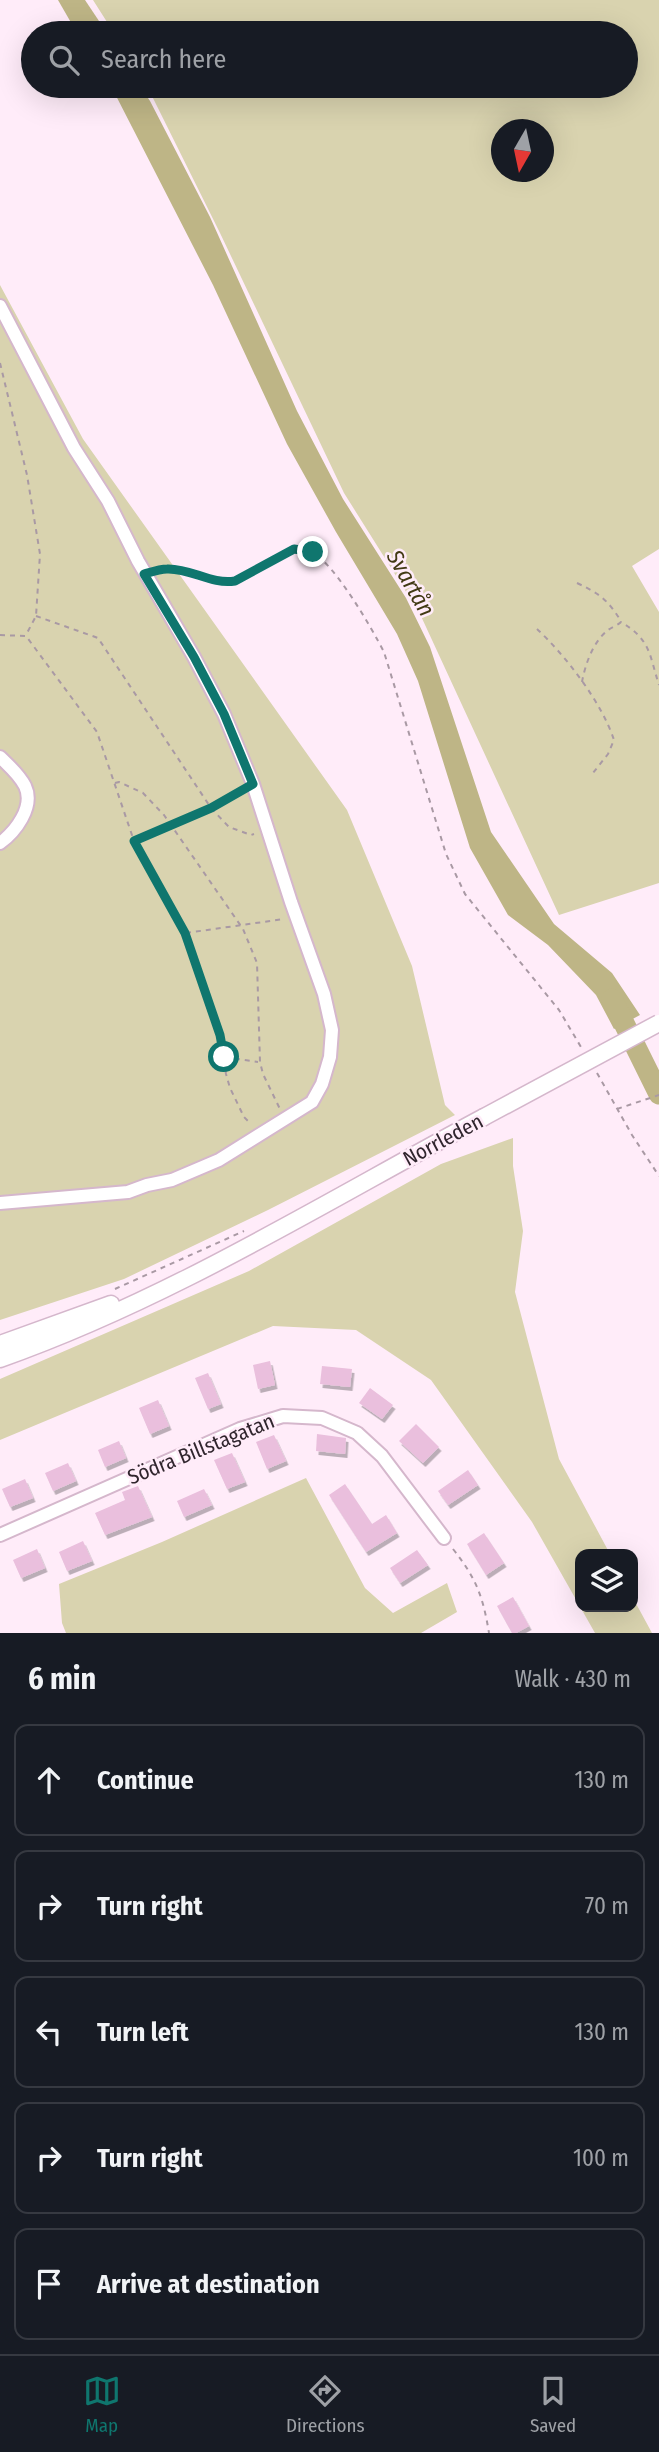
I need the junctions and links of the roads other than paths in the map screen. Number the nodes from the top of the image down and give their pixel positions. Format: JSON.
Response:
{"nodes":[{"id":1,"x":0,"y":306,"type":"edge"},
{"id":2,"x":0,"y":757,"type":"edge"},
{"id":3,"x":0,"y":844,"type":"edge"},
{"id":4,"x":659,"y":1023,"type":"edge"},
{"id":5,"x":0,"y":1203,"type":"edge"},
{"id":6,"x":226,"y":1256,"type":"junction"},
{"id":7,"x":0,"y":1344,"type":"edge"},
{"id":8,"x":0,"y":1359,"type":"edge"},
{"id":9,"x":0,"y":1535,"type":"edge"},
{"id":10,"x":444,"y":1538,"type":"road end"}],
"edges":[{"from":1,"to":5,"type":"street"},
{"from":2,"to":3,"type":"street"},
{"from":4,"to":6,"type":"main road","name":"Norrleden","bridge":true},
{"from":6,"to":7,"type":"main road","name":"Norrleden"},
{"from":6,"to":8,"type":"main road","name":"Norrleden"},
{"from":9,"to":10,"type":"street","name":"Södra Billstagatan"}]}
